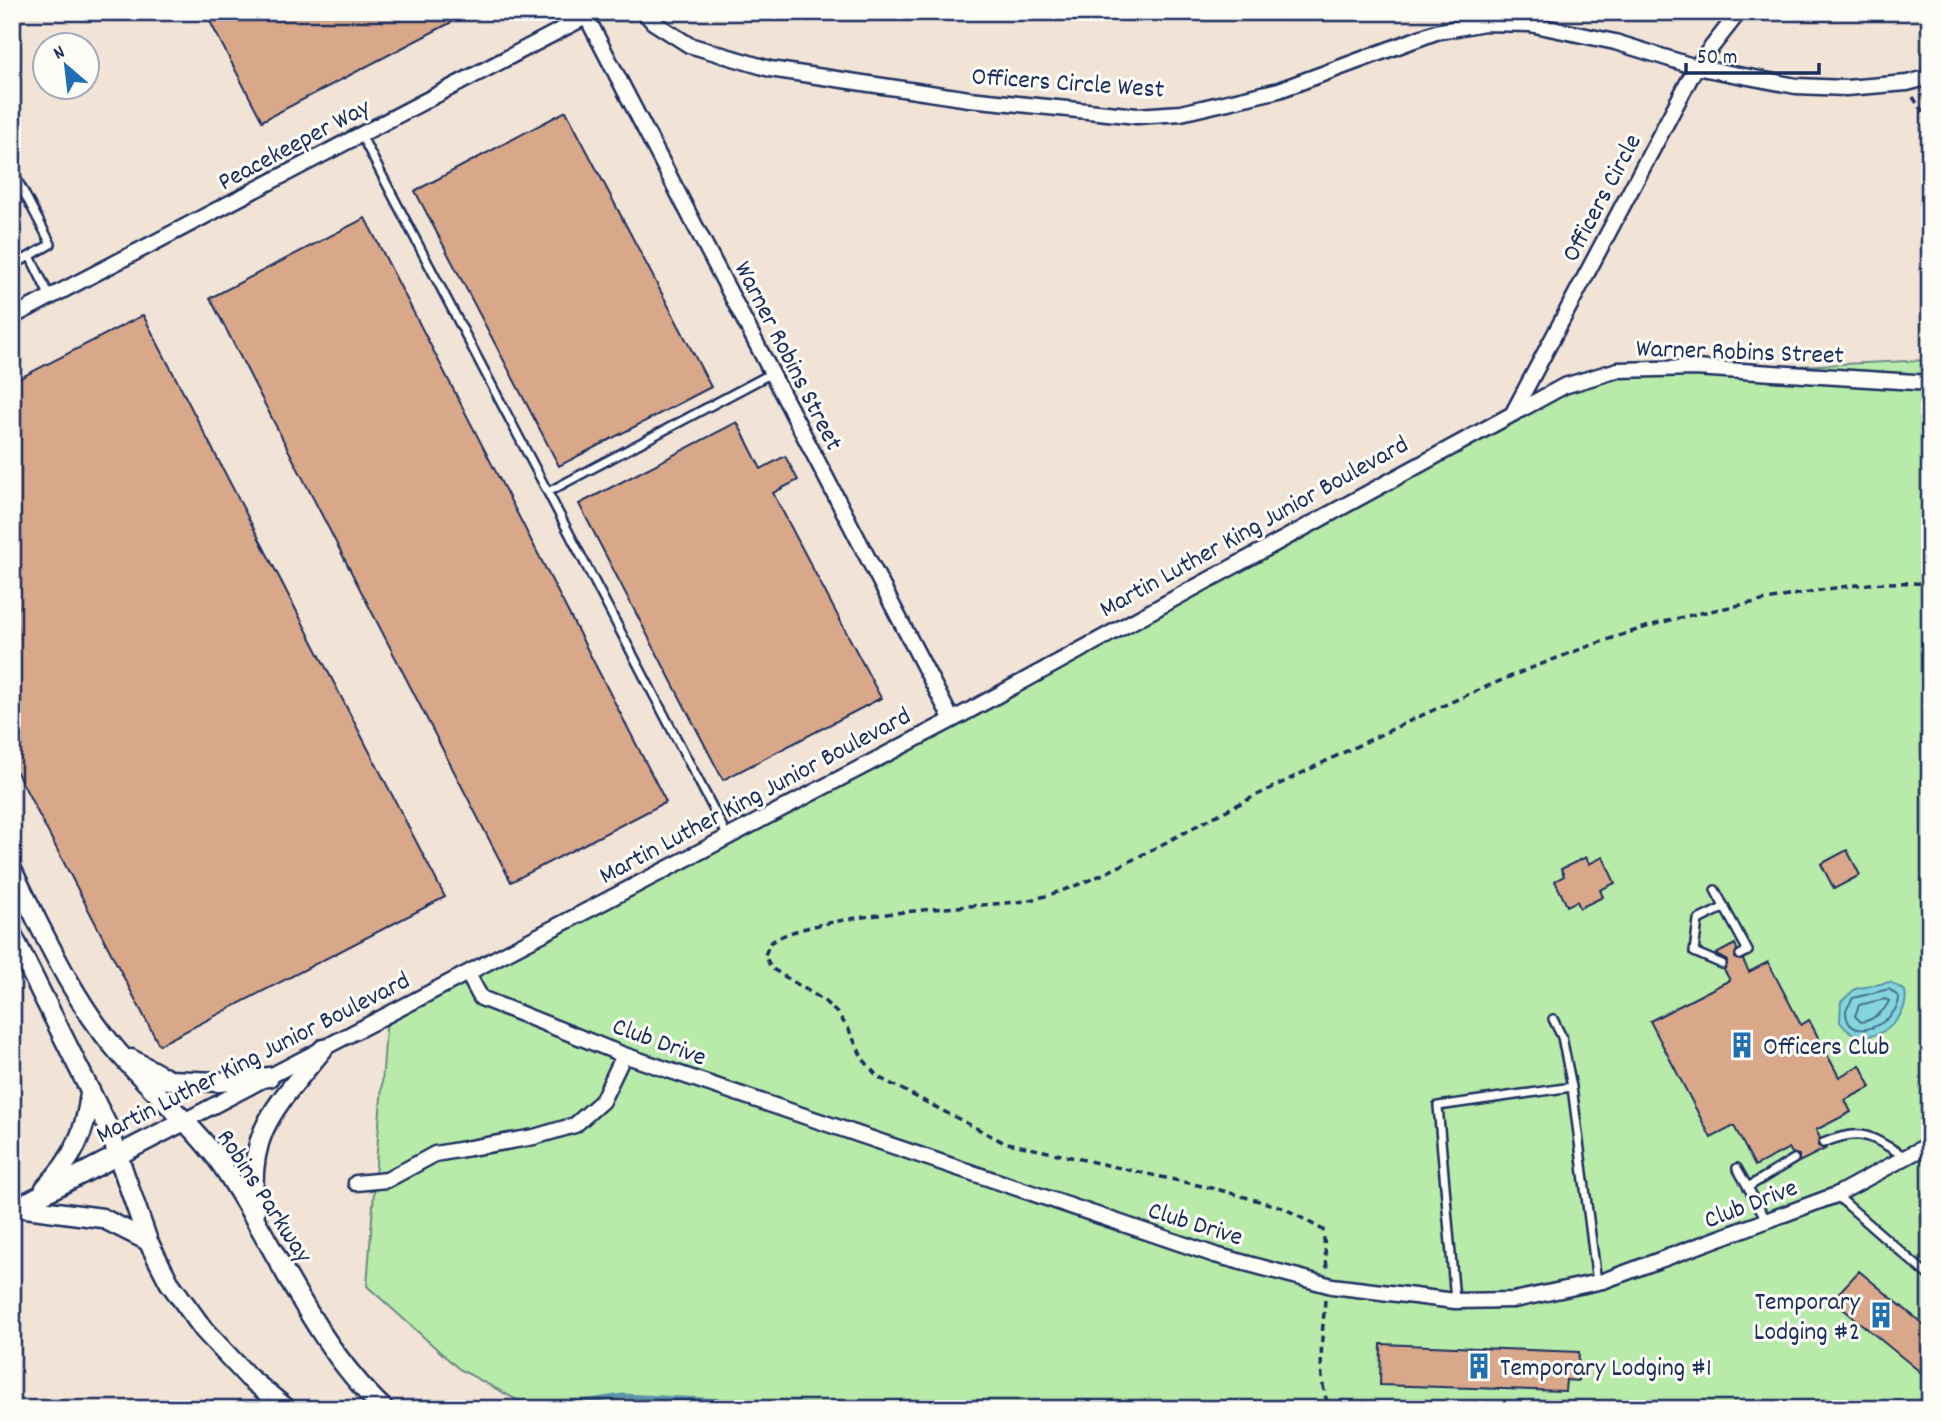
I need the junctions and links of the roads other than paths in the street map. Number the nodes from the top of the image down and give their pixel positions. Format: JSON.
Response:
{"nodes":[{"id":1,"x":644,"y":12,"type":"edge"},
{"id":2,"x":1739,"y":12,"type":"edge"},
{"id":3,"x":589,"y":14,"type":"edge"},
{"id":4,"x":1696,"y":67,"type":"junction"},
{"id":5,"x":1930,"y":77,"type":"edge"},
{"id":6,"x":361,"y":135,"type":"junction"},
{"id":7,"x":12,"y":170,"type":"edge"},
{"id":8,"x":30,"y":256,"type":"junction"},
{"id":9,"x":12,"y":265,"type":"edge"},
{"id":10,"x":50,"y":297,"type":"junction"},
{"id":11,"x":12,"y":317,"type":"edge"},
{"id":12,"x":772,"y":373,"type":"junction"},
{"id":13,"x":1930,"y":383,"type":"edge"},
{"id":14,"x":1514,"y":411,"type":"junction"},
{"id":15,"x":548,"y":492,"type":"junction"},
{"id":16,"x":952,"y":720,"type":"junction"},
{"id":17,"x":728,"y":837,"type":"junction"},
{"id":18,"x":12,"y":870,"type":"edge"},
{"id":19,"x":1715,"y":890,"type":"dead end"},
{"id":20,"x":1725,"y":907,"type":"junction"},
{"id":21,"x":12,"y":934,"type":"edge"},
{"id":22,"x":1740,"y":954,"type":"dead end"},
{"id":23,"x":1722,"y":964,"type":"dead end"},
{"id":24,"x":468,"y":974,"type":"junction"},
{"id":25,"x":1553,"y":1019,"type":"dead end"},
{"id":26,"x":323,"y":1049,"type":"junction"},
{"id":27,"x":117,"y":1052,"type":"junction"},
{"id":28,"x":625,"y":1055,"type":"junction"},
{"id":29,"x":269,"y":1077,"type":"junction"},
{"id":30,"x":1572,"y":1087,"type":"junction"},
{"id":31,"x":90,"y":1093,"type":"junction"},
{"id":32,"x":184,"y":1121,"type":"junction"},
{"id":33,"x":1823,"y":1143,"type":"dead end"},
{"id":34,"x":1930,"y":1144,"type":"edge"},
{"id":35,"x":118,"y":1155,"type":"junction"},
{"id":36,"x":1907,"y":1157,"type":"junction"},
{"id":37,"x":1794,"y":1158,"type":"dead end"},
{"id":38,"x":1737,"y":1168,"type":"dead end"},
{"id":39,"x":356,"y":1183,"type":"dead end"},
{"id":40,"x":1748,"y":1187,"type":"junction"},
{"id":41,"x":1836,"y":1195,"type":"junction"},
{"id":42,"x":38,"y":1196,"type":"junction"},
{"id":43,"x":15,"y":1208,"type":"edge"},
{"id":44,"x":256,"y":1220,"type":"junction"},
{"id":45,"x":1767,"y":1221,"type":"junction"},
{"id":46,"x":148,"y":1241,"type":"junction"},
{"id":47,"x":1930,"y":1277,"type":"edge"},
{"id":48,"x":1597,"y":1282,"type":"junction"},
{"id":49,"x":1455,"y":1301,"type":"junction"},
{"id":50,"x":287,"y":1409,"type":"edge"},
{"id":51,"x":384,"y":1409,"type":"edge"}],
"edges":[{"from":1,"to":4,"type":"street","name":"Officers Circle West"},
{"from":2,"to":4,"type":"street","name":"Officers Circle"},
{"from":3,"to":6,"type":"street","name":"Peacekeeper Way"},
{"from":3,"to":12,"type":"street","name":"Warner Robins Street"},
{"from":4,"to":5,"type":"street","name":"Officers Circle West"},
{"from":4,"to":14,"type":"street","name":"Officers Circle"},
{"from":6,"to":10,"type":"street","name":"Peacekeeper Way"},
{"from":6,"to":15,"type":"lane"},
{"from":7,"to":8,"type":"lane"},
{"from":8,"to":9,"type":"lane"},
{"from":8,"to":10,"type":"lane"},
{"from":10,"to":11,"type":"street","name":"Peacekeeper Way"},
{"from":12,"to":15,"type":"lane"},
{"from":12,"to":16,"type":"street","name":"Warner Robins Street"},
{"from":13,"to":14,"type":"street","name":"Warner Robins Street"},
{"from":14,"to":16,"type":"street","name":"Martin Luther King Junior Boulevard"},
{"from":15,"to":17,"type":"lane"},
{"from":16,"to":17,"type":"street","name":"Martin Luther King Junior Boulevard"},
{"from":17,"to":24,"type":"street","name":"Martin Luther King Junior Boulevard"},
{"from":18,"to":27,"type":"street","name":"Robins Parkway"},
{"from":19,"to":20,"type":"lane"},
{"from":20,"to":22,"type":"lane"},
{"from":20,"to":23,"type":"lane"},
{"from":21,"to":31,"type":"street"},
{"from":24,"to":26,"type":"street","name":"Martin Luther King Junior Boulevard"},
{"from":24,"to":28,"type":"street","name":"Club Drive"},
{"from":25,"to":30,"type":"lane"},
{"from":26,"to":29,"type":"street","name":"Martin Luther King Junior Boulevard"},
{"from":26,"to":44,"type":"street"},
{"from":27,"to":29,"type":"street"},
{"from":27,"to":32,"type":"street","name":"Robins Parkway"},
{"from":28,"to":39,"type":"street"},
{"from":28,"to":49,"type":"street","name":"Club Drive"},
{"from":29,"to":32,"type":"street","name":"Martin Luther King Junior Boulevard"},
{"from":30,"to":48,"type":"lane"},
{"from":30,"to":49,"type":"lane"},
{"from":31,"to":35,"type":"street"},
{"from":31,"to":42,"type":"street"},
{"from":32,"to":35,"type":"street","name":"Martin Luther King Junior Boulevard"},
{"from":32,"to":44,"type":"street","name":"Robins Parkway"},
{"from":33,"to":36,"type":"lane"},
{"from":34,"to":36,"type":"street","name":"Club Drive"},
{"from":35,"to":42,"type":"street","name":"Martin Luther King Junior Boulevard"},
{"from":35,"to":46,"type":"street"},
{"from":36,"to":41,"type":"street","name":"Club Drive"},
{"from":37,"to":40,"type":"lane"},
{"from":38,"to":40,"type":"lane"},
{"from":40,"to":45,"type":"lane"},
{"from":41,"to":45,"type":"street","name":"Club Drive"},
{"from":41,"to":47,"type":"lane"},
{"from":42,"to":43,"type":"street","name":"Martin Luther King Junior Boulevard"},
{"from":43,"to":46,"type":"street"},
{"from":44,"to":51,"type":"street","name":"Robins Parkway"},
{"from":45,"to":48,"type":"street","name":"Club Drive"},
{"from":46,"to":50,"type":"street"},
{"from":48,"to":49,"type":"street","name":"Club Drive"}]}
